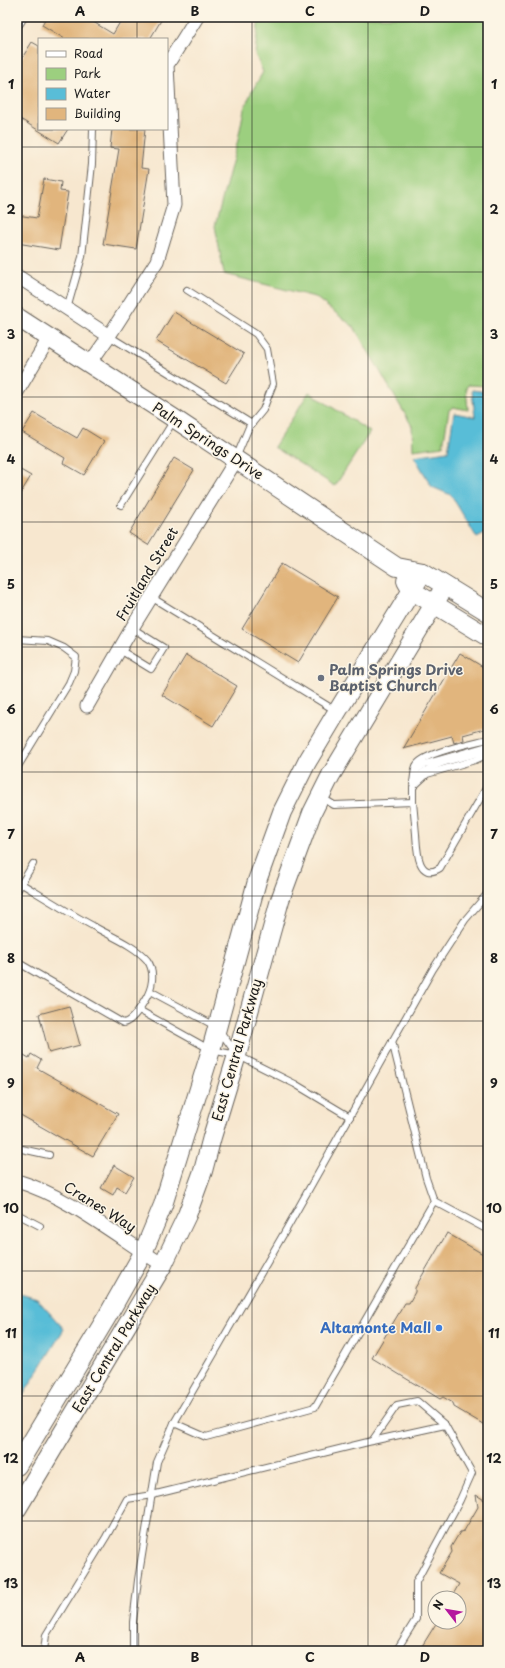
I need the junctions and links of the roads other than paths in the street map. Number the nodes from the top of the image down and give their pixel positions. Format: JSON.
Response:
{"nodes":[{"id":1,"x":20,"y":17,"type":"edge"},
{"id":2,"x":197,"y":17,"type":"edge"},
{"id":3,"x":17,"y":22,"type":"edge"},
{"id":4,"x":168,"y":63,"type":"edge"},
{"id":5,"x":168,"y":85,"type":"edge"},
{"id":6,"x":93,"y":130,"type":"edge"},
{"id":7,"x":17,"y":276,"type":"edge"},
{"id":8,"x":187,"y":290,"type":"dead end"},
{"id":9,"x":67,"y":309,"type":"junction"},
{"id":10,"x":17,"y":317,"type":"edge"},
{"id":11,"x":109,"y":336,"type":"junction"},
{"id":12,"x":49,"y":338,"type":"junction"},
{"id":13,"x":90,"y":363,"type":"junction"},
{"id":14,"x":17,"y":392,"type":"edge"},
{"id":15,"x":175,"y":419,"type":"junction"},
{"id":16,"x":252,"y":424,"type":"junction"},
{"id":17,"x":236,"y":460,"type":"junction"},
{"id":18,"x":121,"y":505,"type":"dead end"},
{"id":19,"x":397,"y":567,"type":"junction"},
{"id":20,"x":423,"y":572,"type":"junction"},
{"id":21,"x":445,"y":586,"type":"junction"},
{"id":22,"x":411,"y":590,"type":"junction"},
{"id":23,"x":152,"y":597,"type":"junction"},
{"id":24,"x":434,"y":605,"type":"junction"},
{"id":25,"x":488,"y":612,"type":"edge"},
{"id":26,"x":132,"y":628,"type":"junction"},
{"id":27,"x":488,"y":637,"type":"edge"},
{"id":28,"x":17,"y":639,"type":"edge"},
{"id":29,"x":120,"y":650,"type":"junction"},
{"id":30,"x":87,"y":706,"type":"dead end"},
{"id":31,"x":337,"y":712,"type":"junction"},
{"id":32,"x":488,"y":740,"type":"edge"},
{"id":33,"x":488,"y":748,"type":"edge"},
{"id":34,"x":17,"y":768,"type":"edge"},
{"id":35,"x":414,"y":774,"type":"junction"},
{"id":36,"x":413,"y":784,"type":"junction"},
{"id":37,"x":488,"y":785,"type":"edge"},
{"id":38,"x":320,"y":797,"type":"junction"},
{"id":39,"x":413,"y":802,"type":"junction"},
{"id":40,"x":33,"y":864,"type":"dead end"},
{"id":41,"x":19,"y":882,"type":"edge"},
{"id":42,"x":17,"y":891,"type":"edge"},
{"id":43,"x":488,"y":893,"type":"edge"},
{"id":44,"x":17,"y":962,"type":"edge"},
{"id":45,"x":150,"y":991,"type":"junction"},
{"id":46,"x":139,"y":1010,"type":"junction"},
{"id":47,"x":217,"y":1027,"type":"junction"},
{"id":48,"x":392,"y":1041,"type":"junction"},
{"id":49,"x":211,"y":1050,"type":"junction"},
{"id":50,"x":237,"y":1055,"type":"junction"},
{"id":51,"x":350,"y":1117,"type":"junction"},
{"id":52,"x":17,"y":1148,"type":"edge"},
{"id":53,"x":49,"y":1155,"type":"dead end"},
{"id":54,"x":17,"y":1181,"type":"edge"},
{"id":55,"x":434,"y":1201,"type":"junction"},
{"id":56,"x":17,"y":1214,"type":"edge"},
{"id":57,"x":40,"y":1226,"type":"dead end"},
{"id":58,"x":488,"y":1230,"type":"edge"},
{"id":59,"x":143,"y":1252,"type":"junction"},
{"id":60,"x":163,"y":1265,"type":"junction"},
{"id":61,"x":174,"y":1423,"type":"junction"},
{"id":62,"x":445,"y":1425,"type":"junction"},
{"id":63,"x":372,"y":1441,"type":"junction"},
{"id":64,"x":17,"y":1466,"type":"edge"},
{"id":65,"x":152,"y":1494,"type":"junction"},
{"id":66,"x":17,"y":1509,"type":"edge"},
{"id":67,"x":44,"y":1651,"type":"edge"},
{"id":68,"x":133,"y":1651,"type":"edge"},
{"id":69,"x":396,"y":1651,"type":"edge"}],
"edges":[{"from":1,"to":3,"type":"street"},
{"from":2,"to":4,"type":"street"},
{"from":5,"to":11,"type":"street"},
{"from":6,"to":9,"type":"lane"},
{"from":7,"to":9,"type":"street"},
{"from":8,"to":16,"type":"lane"},
{"from":9,"to":11,"type":"street"},
{"from":10,"to":12,"type":"main road","name":"Palm Springs Drive"},
{"from":11,"to":13,"type":"street"},
{"from":11,"to":16,"type":"lane"},
{"from":12,"to":13,"type":"main road","name":"Palm Springs Drive"},
{"from":12,"to":14,"type":"street"},
{"from":13,"to":15,"type":"main road","name":"Palm Springs Drive"},
{"from":15,"to":17,"type":"main road","name":"Palm Springs Drive"},
{"from":15,"to":18,"type":"lane"},
{"from":16,"to":17,"type":"lane"},
{"from":17,"to":19,"type":"main road","name":"Palm Springs Drive"},
{"from":17,"to":23,"type":"street","name":"Fruitland Street"},
{"from":19,"to":20,"type":"main road","name":"Palm Springs Drive"},
{"from":19,"to":22,"type":"main road","name":"Palm Springs Drive"},
{"from":20,"to":21,"type":"main road","name":"Palm Springs Drive"},
{"from":20,"to":22,"type":"main road","name":"East Central Parkway"},
{"from":21,"to":24,"type":"main road","name":"East Central Parkway"},
{"from":21,"to":25,"type":"main road","name":"Palm Springs Drive"},
{"from":22,"to":24,"type":"main road","name":"Palm Springs Drive"},
{"from":22,"to":31,"type":"main road","name":"East Central Parkway"},
{"from":23,"to":26,"type":"street","name":"Fruitland Street"},
{"from":23,"to":31,"type":"lane"},
{"from":24,"to":27,"type":"main road","name":"Palm Springs Drive"},
{"from":24,"to":38,"type":"main road","name":"East Central Parkway"},
{"from":26,"to":29,"type":"street","name":"Fruitland Street"},
{"from":26,"to":29,"type":"lane"},
{"from":28,"to":34,"type":"lane"},
{"from":29,"to":30,"type":"street","name":"Fruitland Street"},
{"from":31,"to":47,"type":"main road","name":"East Central Parkway"},
{"from":32,"to":35,"type":"lane"},
{"from":33,"to":35,"type":"lane"},
{"from":33,"to":36,"type":"lane"},
{"from":35,"to":36,"type":"lane"},
{"from":36,"to":39,"type":"lane"},
{"from":37,"to":39,"type":"lane"},
{"from":38,"to":39,"type":"lane"},
{"from":38,"to":50,"type":"main road","name":"East Central Parkway"},
{"from":40,"to":41,"type":"lane"},
{"from":41,"to":42,"type":"lane"},
{"from":41,"to":45,"type":"lane"},
{"from":43,"to":48,"type":"lane"},
{"from":44,"to":46,"type":"lane"},
{"from":45,"to":46,"type":"lane"},
{"from":45,"to":47,"type":"lane"},
{"from":46,"to":49,"type":"lane"},
{"from":47,"to":49,"type":"main road","name":"East Central Parkway"},
{"from":47,"to":50,"type":"lane"},
{"from":48,"to":51,"type":"lane"},
{"from":48,"to":55,"type":"lane"},
{"from":49,"to":50,"type":"lane"},
{"from":49,"to":59,"type":"main road","name":"East Central Parkway"},
{"from":50,"to":51,"type":"lane"},
{"from":50,"to":60,"type":"main road","name":"East Central Parkway"},
{"from":51,"to":61,"type":"lane"},
{"from":52,"to":53,"type":"lane"},
{"from":54,"to":59,"type":"street","name":"Cranes Way"},
{"from":55,"to":58,"type":"lane"},
{"from":55,"to":61,"type":"lane"},
{"from":56,"to":57,"type":"lane"},
{"from":59,"to":60,"type":"street","name":"Cranes Way"},
{"from":59,"to":64,"type":"main road","name":"East Central Parkway"},
{"from":60,"to":66,"type":"main road","name":"East Central Parkway"},
{"from":61,"to":65,"type":"lane"},
{"from":62,"to":63,"type":"lane"},
{"from":62,"to":63,"type":"lane"},
{"from":62,"to":69,"type":"lane"},
{"from":63,"to":65,"type":"lane"},
{"from":65,"to":67,"type":"lane"},
{"from":65,"to":68,"type":"lane"}]}
